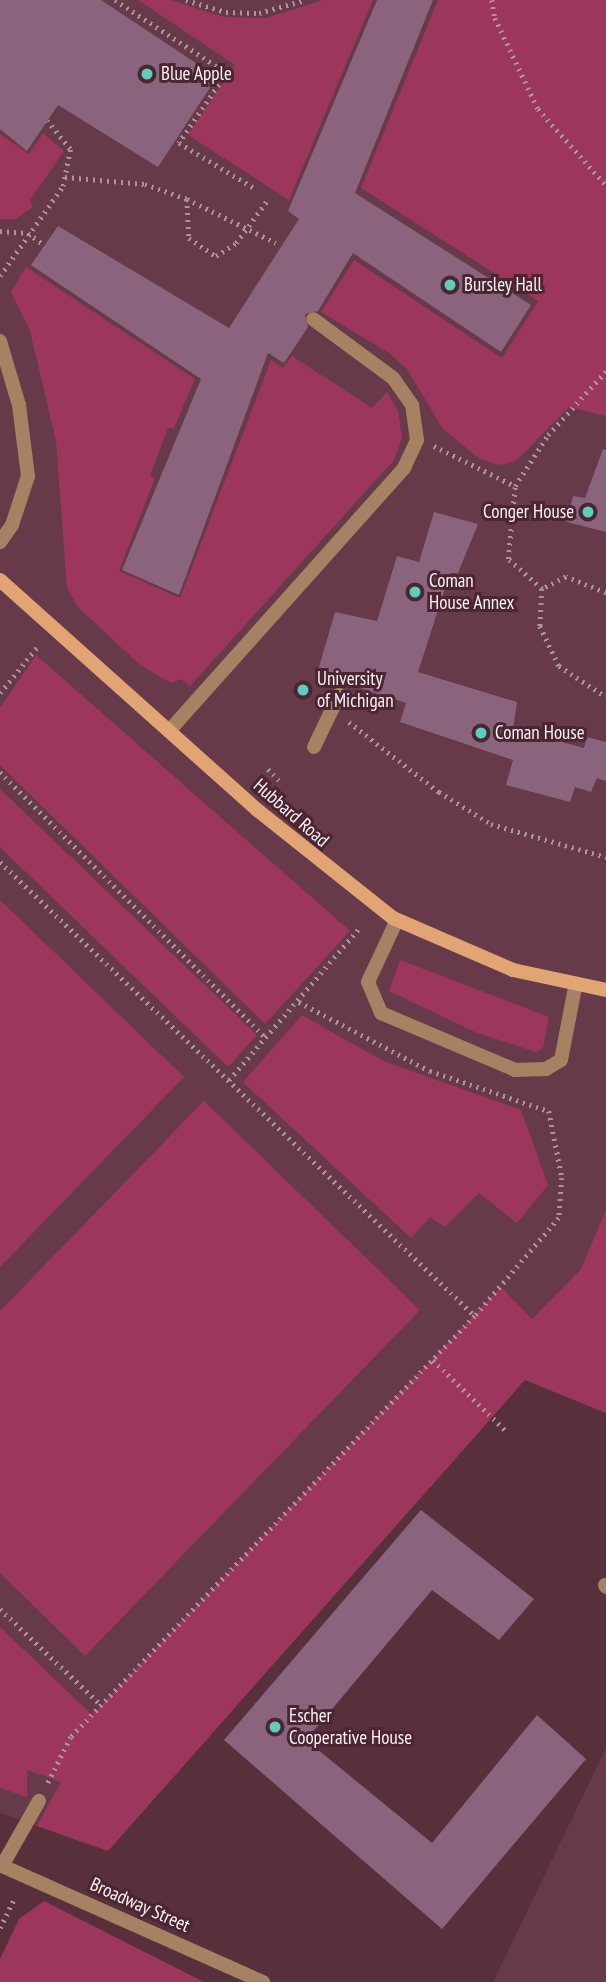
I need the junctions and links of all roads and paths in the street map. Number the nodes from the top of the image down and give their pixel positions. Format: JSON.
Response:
{"nodes":[{"id":1,"x":115,"y":0,"type":"edge"},
{"id":2,"x":186,"y":0,"type":"edge"},
{"id":3,"x":305,"y":0,"type":"edge"},
{"id":4,"x":492,"y":0,"type":"edge"},
{"id":5,"x":47,"y":121,"type":"dead end"},
{"id":6,"x":65,"y":177,"type":"junction"},
{"id":7,"x":606,"y":185,"type":"edge"},
{"id":8,"x":256,"y":189,"type":"dead end"},
{"id":9,"x":269,"y":198,"type":"dead end"},
{"id":10,"x":187,"y":199,"type":"junction"},
{"id":11,"x":248,"y":228,"type":"junction"},
{"id":12,"x":0,"y":231,"type":"edge"},
{"id":13,"x":28,"y":233,"type":"junction"},
{"id":14,"x":276,"y":243,"type":"dead end"},
{"id":15,"x":45,"y":246,"type":"dead end"},
{"id":16,"x":0,"y":276,"type":"edge"},
{"id":17,"x":313,"y":319,"type":"dead end"},
{"id":18,"x":0,"y":341,"type":"edge"},
{"id":19,"x":606,"y":371,"type":"edge"},
{"id":20,"x":417,"y":440,"type":"junction"},
{"id":21,"x":515,"y":485,"type":"junction"},
{"id":22,"x":0,"y":542,"type":"edge"},
{"id":23,"x":0,"y":580,"type":"edge"},
{"id":24,"x":542,"y":589,"type":"junction"},
{"id":25,"x":606,"y":593,"type":"edge"},
{"id":26,"x":38,"y":646,"type":"dead end"},
{"id":27,"x":0,"y":693,"type":"edge"},
{"id":28,"x":339,"y":695,"type":"dead end"},
{"id":29,"x":606,"y":697,"type":"edge"},
{"id":30,"x":352,"y":723,"type":"dead end"},
{"id":31,"x":169,"y":731,"type":"junction"},
{"id":32,"x":314,"y":747,"type":"dead end"},
{"id":33,"x":268,"y":769,"type":"dead end"},
{"id":34,"x":0,"y":772,"type":"edge"},
{"id":35,"x":281,"y":782,"type":"dead end"},
{"id":36,"x":606,"y":857,"type":"edge"},
{"id":37,"x":0,"y":862,"type":"edge"},
{"id":38,"x":397,"y":920,"type":"junction"},
{"id":39,"x":360,"y":927,"type":"dead end"},
{"id":40,"x":575,"y":987,"type":"junction"},
{"id":41,"x":606,"y":990,"type":"edge"},
{"id":42,"x":299,"y":1002,"type":"junction"},
{"id":43,"x":266,"y":1038,"type":"junction"},
{"id":44,"x":229,"y":1080,"type":"junction"},
{"id":45,"x":475,"y":1316,"type":"junction"},
{"id":46,"x":433,"y":1360,"type":"junction"},
{"id":47,"x":506,"y":1431,"type":"dead end"},
{"id":48,"x":0,"y":1609,"type":"edge"},
{"id":49,"x":101,"y":1705,"type":"junction"},
{"id":50,"x":39,"y":1801,"type":"joint"},
{"id":51,"x":1,"y":1865,"type":"edge"},
{"id":52,"x":13,"y":1902,"type":"dead end"},
{"id":53,"x":0,"y":1928,"type":"edge"},
{"id":54,"x":263,"y":1982,"type":"edge"}],
"edges":[{"from":1,"to":8,"type":"path"},
{"from":2,"to":3,"type":"path"},
{"from":4,"to":7,"type":"path"},
{"from":5,"to":6,"type":"path"},
{"from":6,"to":10,"type":"path"},
{"from":6,"to":13,"type":"path"},
{"from":9,"to":11,"type":"path"},
{"from":10,"to":11,"type":"path"},
{"from":10,"to":11,"type":"path"},
{"from":11,"to":14,"type":"path"},
{"from":12,"to":13,"type":"path"},
{"from":13,"to":15,"type":"path"},
{"from":13,"to":16,"type":"path"},
{"from":17,"to":20,"type":"street"},
{"from":18,"to":22,"type":"street"},
{"from":19,"to":21,"type":"path"},
{"from":20,"to":21,"type":"path"},
{"from":20,"to":31,"type":"street"},
{"from":21,"to":24,"type":"path"},
{"from":23,"to":31,"type":"street","name":"Hubbard Road"},
{"from":24,"to":25,"type":"path"},
{"from":24,"to":29,"type":"path"},
{"from":26,"to":27,"type":"path"},
{"from":28,"to":32,"type":"street"},
{"from":30,"to":36,"type":"path"},
{"from":31,"to":38,"type":"street","name":"Hubbard Road"},
{"from":33,"to":35,"type":"path"},
{"from":34,"to":43,"type":"path"},
{"from":37,"to":44,"type":"path"},
{"from":38,"to":40,"type":"street","name":"Hubbard Road"},
{"from":38,"to":40,"type":"street"},
{"from":39,"to":42,"type":"path"},
{"from":40,"to":41,"type":"street","name":"Hubbard Road"},
{"from":42,"to":43,"type":"path"},
{"from":42,"to":45,"type":"path"},
{"from":43,"to":44,"type":"path"},
{"from":44,"to":45,"type":"path"},
{"from":45,"to":46,"type":"path"},
{"from":46,"to":47,"type":"path"},
{"from":46,"to":49,"type":"path"},
{"from":48,"to":49,"type":"path"},
{"from":49,"to":50,"type":"path"},
{"from":50,"to":51,"type":"street"},
{"from":51,"to":54,"type":"street","name":"Broadway Street"},
{"from":52,"to":53,"type":"path"}]}
